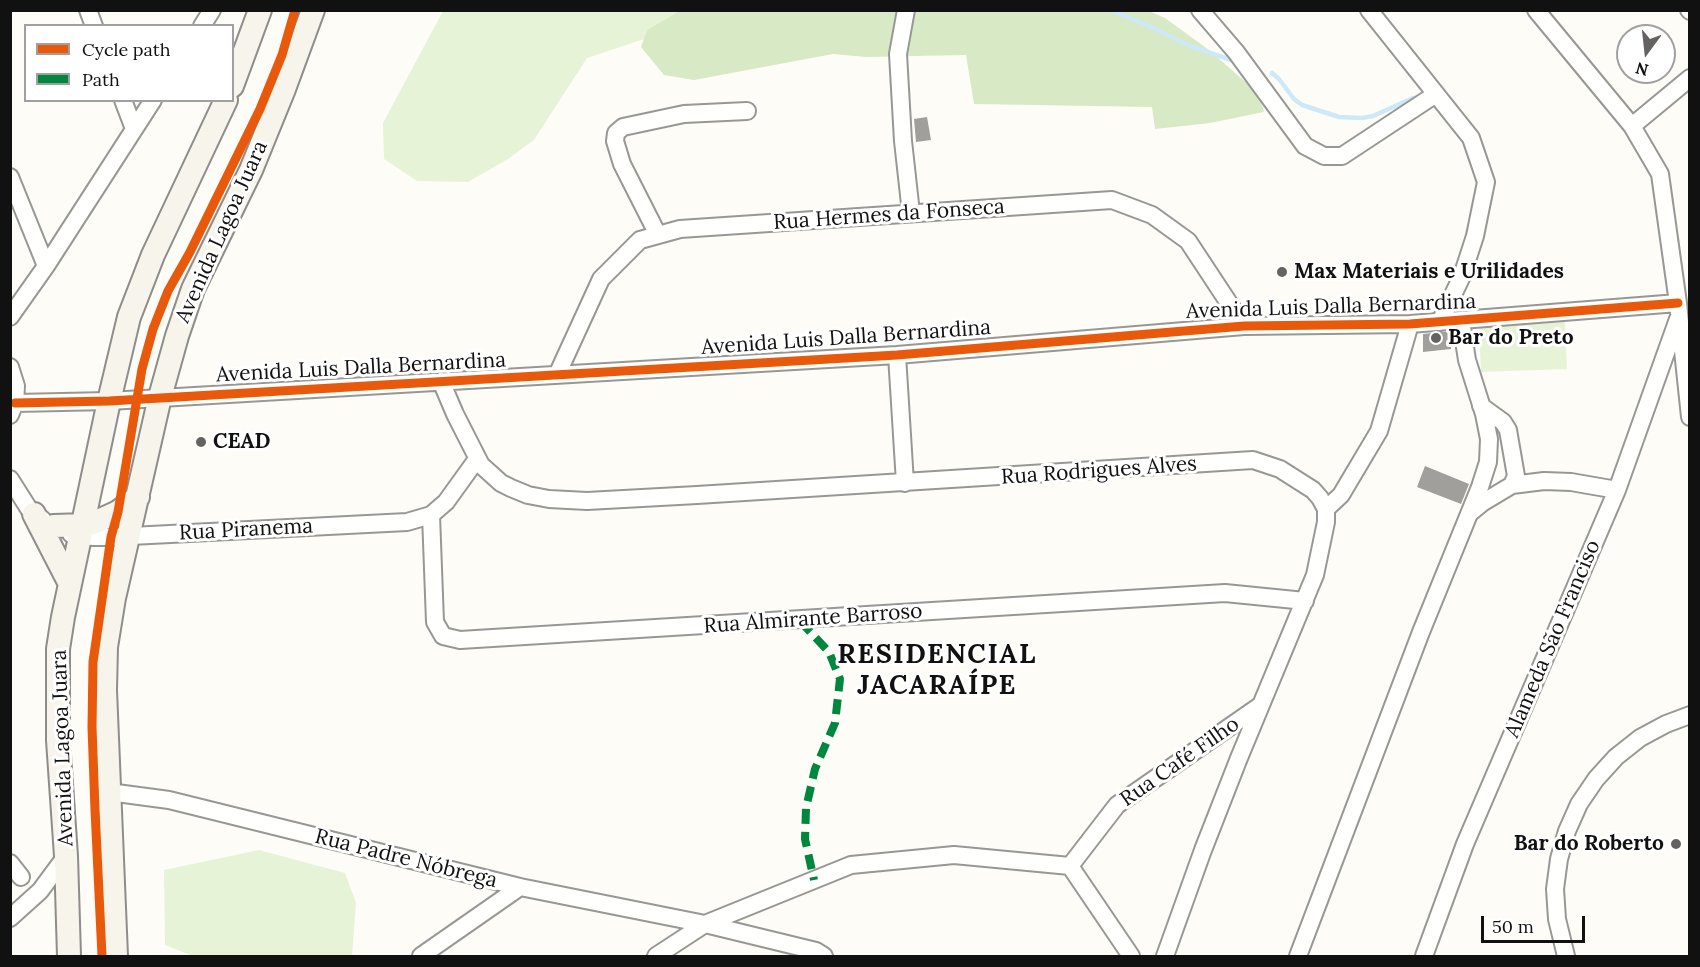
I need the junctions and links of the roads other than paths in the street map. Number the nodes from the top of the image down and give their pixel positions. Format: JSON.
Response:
{"nodes":[{"id":1,"x":212,"y":10,"type":"edge"},
{"id":2,"x":260,"y":10,"type":"edge"},
{"id":3,"x":313,"y":10,"type":"edge"},
{"id":4,"x":906,"y":10,"type":"edge"},
{"id":5,"x":1200,"y":10,"type":"edge"},
{"id":6,"x":1369,"y":10,"type":"edge"},
{"id":7,"x":1536,"y":10,"type":"edge"},
{"id":8,"x":203,"y":24,"type":"edge"},
{"id":9,"x":1689,"y":78,"type":"edge"},
{"id":10,"x":234,"y":81,"type":"edge"},
{"id":11,"x":1436,"y":94,"type":"junction"},
{"id":12,"x":124,"y":102,"type":"edge"},
{"id":13,"x":152,"y":102,"type":"edge"},
{"id":14,"x":225,"y":102,"type":"edge"},
{"id":15,"x":747,"y":111,"type":"dead end"},
{"id":16,"x":1632,"y":126,"type":"junction"},
{"id":17,"x":134,"y":129,"type":"junction"},
{"id":18,"x":10,"y":177,"type":"edge"},
{"id":19,"x":911,"y":213,"type":"junction"},
{"id":20,"x":658,"y":235,"type":"junction"},
{"id":21,"x":46,"y":266,"type":"junction"},
{"id":22,"x":1678,"y":311,"type":"junction"},
{"id":23,"x":10,"y":317,"type":"edge"},
{"id":24,"x":1461,"y":321,"type":"junction"},
{"id":25,"x":1440,"y":322,"type":"junction"},
{"id":26,"x":1410,"y":324,"type":"junction"},
{"id":27,"x":1244,"y":326,"type":"junction"},
{"id":28,"x":897,"y":355,"type":"junction"},
{"id":29,"x":10,"y":367,"type":"edge"},
{"id":30,"x":556,"y":375,"type":"junction"},
{"id":31,"x":441,"y":381,"type":"junction"},
{"id":32,"x":160,"y":397,"type":"junction"},
{"id":33,"x":109,"y":401,"type":"junction"},
{"id":34,"x":1481,"y":406,"type":"junction"},
{"id":35,"x":13,"y":409,"type":"edge"},
{"id":36,"x":1689,"y":417,"type":"edge"},
{"id":37,"x":477,"y":459,"type":"junction"},
{"id":38,"x":10,"y":479,"type":"edge"},
{"id":39,"x":905,"y":483,"type":"junction"},
{"id":40,"x":1512,"y":485,"type":"junction"},
{"id":41,"x":1617,"y":490,"type":"junction"},
{"id":42,"x":138,"y":496,"type":"junction"},
{"id":43,"x":1326,"y":509,"type":"junction"},
{"id":44,"x":1470,"y":513,"type":"junction"},
{"id":45,"x":430,"y":515,"type":"junction"},
{"id":46,"x":44,"y":520,"type":"junction"},
{"id":47,"x":82,"y":530,"type":"junction"},
{"id":48,"x":129,"y":536,"type":"junction"},
{"id":49,"x":69,"y":582,"type":"junction"},
{"id":50,"x":1305,"y":601,"type":"junction"},
{"id":51,"x":1261,"y":705,"type":"junction"},
{"id":52,"x":1689,"y":715,"type":"edge"},
{"id":53,"x":109,"y":792,"type":"junction"},
{"id":54,"x":66,"y":856,"type":"junction"},
{"id":55,"x":10,"y":863,"type":"edge"},
{"id":56,"x":1070,"y":866,"type":"junction"},
{"id":57,"x":21,"y":877,"type":"dead end"},
{"id":58,"x":520,"y":887,"type":"junction"},
{"id":59,"x":10,"y":918,"type":"edge"},
{"id":60,"x":705,"y":924,"type":"junction"},
{"id":61,"x":69,"y":957,"type":"edge"},
{"id":62,"x":116,"y":957,"type":"edge"},
{"id":63,"x":420,"y":957,"type":"edge"},
{"id":64,"x":656,"y":957,"type":"edge"},
{"id":65,"x":824,"y":957,"type":"edge"},
{"id":66,"x":1131,"y":957,"type":"edge"},
{"id":67,"x":1165,"y":957,"type":"edge"},
{"id":68,"x":1298,"y":957,"type":"edge"},
{"id":69,"x":1424,"y":957,"type":"edge"},
{"id":70,"x":1566,"y":957,"type":"edge"}],
"edges":[{"from":1,"to":8,"type":"street"},
{"from":2,"to":10,"type":"main road"},
{"from":3,"to":32,"type":"main road","name":"Avenida Lagoa Juara"},
{"from":4,"to":19,"type":"street"},
{"from":5,"to":11,"type":"street"},
{"from":6,"to":11,"type":"street"},
{"from":7,"to":16,"type":"street"},
{"from":9,"to":16,"type":"street"},
{"from":11,"to":25,"type":"street"},
{"from":12,"to":17,"type":"street"},
{"from":13,"to":17,"type":"street"},
{"from":14,"to":33,"type":"main road","name":"Avenida Lagoa Juara"},
{"from":15,"to":20,"type":"street"},
{"from":16,"to":22,"type":"street"},
{"from":17,"to":21,"type":"street"},
{"from":18,"to":21,"type":"street"},
{"from":19,"to":20,"type":"street","name":"Rua Hermes da Fonseca"},
{"from":19,"to":27,"type":"street","name":"Rua Hermes da Fonseca"},
{"from":20,"to":30,"type":"street","name":"Rua Hermes da Fonseca"},
{"from":21,"to":23,"type":"street"},
{"from":22,"to":24,"type":"street","name":"Avenida Luis Dalla Bernardina"},
{"from":22,"to":36,"type":"street"},
{"from":22,"to":41,"type":"street","name":"Alameda São Franciso"},
{"from":24,"to":25,"type":"street","name":"Avenida Luis Dalla Bernardina"},
{"from":24,"to":34,"type":"street"},
{"from":25,"to":26,"type":"street","name":"Avenida Luis Dalla Bernardina"},
{"from":26,"to":27,"type":"street","name":"Avenida Luis Dalla Bernardina"},
{"from":26,"to":43,"type":"street"},
{"from":27,"to":28,"type":"street","name":"Avenida Luis Dalla Bernardina"},
{"from":28,"to":30,"type":"street","name":"Avenida Luis Dalla Bernardina"},
{"from":28,"to":39,"type":"street"},
{"from":29,"to":35,"type":"street"},
{"from":30,"to":31,"type":"street","name":"Avenida Luis Dalla Bernardina"},
{"from":31,"to":32,"type":"street","name":"Avenida Luis Dalla Bernardina"},
{"from":31,"to":37,"type":"street","name":"Rua Rodrigues Alves"},
{"from":32,"to":33,"type":"street","name":"Avenida Luis Dalla Bernardina"},
{"from":32,"to":42,"type":"main road","name":"Avenida Lagoa Juara"},
{"from":33,"to":35,"type":"street","name":"Avenida Luis Dalla Bernardina"},
{"from":33,"to":47,"type":"main road","name":"Avenida Lagoa Juara"},
{"from":34,"to":40,"type":"street"},
{"from":34,"to":44,"type":"street"},
{"from":37,"to":39,"type":"street","name":"Rua Rodrigues Alves"},
{"from":37,"to":45,"type":"street","name":"Rua Piranema"},
{"from":38,"to":46,"type":"street"},
{"from":39,"to":43,"type":"street","name":"Rua Rodrigues Alves"},
{"from":40,"to":41,"type":"street"},
{"from":40,"to":44,"type":"street"},
{"from":41,"to":69,"type":"street","name":"Alameda São Franciso"},
{"from":42,"to":47,"type":"main road"},
{"from":42,"to":48,"type":"main road","name":"Avenida Lagoa Juara"},
{"from":43,"to":50,"type":"street"},
{"from":44,"to":68,"type":"street"},
{"from":45,"to":48,"type":"street","name":"Rua Piranema"},
{"from":45,"to":50,"type":"street","name":"Rua Almirante Barroso"},
{"from":46,"to":47,"type":"main road"},
{"from":46,"to":49,"type":"main road"},
{"from":47,"to":48,"type":"street","name":"Rua Piranema"},
{"from":47,"to":49,"type":"main road","name":"Avenida Lagoa Juara"},
{"from":48,"to":53,"type":"main road","name":"Avenida Lagoa Juara"},
{"from":49,"to":54,"type":"main road","name":"Avenida Lagoa Juara"},
{"from":50,"to":51,"type":"street"},
{"from":51,"to":56,"type":"street","name":"Rua Café Filho"},
{"from":51,"to":67,"type":"street"},
{"from":52,"to":70,"type":"street"},
{"from":53,"to":58,"type":"street","name":"Rua Padre Nóbrega"},
{"from":53,"to":62,"type":"main road","name":"Avenida Lagoa Juara"},
{"from":54,"to":59,"type":"street"},
{"from":54,"to":61,"type":"main road","name":"Avenida Lagoa Juara"},
{"from":55,"to":57,"type":"street"},
{"from":56,"to":60,"type":"street"},
{"from":56,"to":66,"type":"street"},
{"from":58,"to":60,"type":"street","name":"Rua Padre Nóbrega"},
{"from":58,"to":63,"type":"street"},
{"from":60,"to":64,"type":"street"},
{"from":60,"to":65,"type":"street","name":"Rua Padre Nóbrega"}]}
